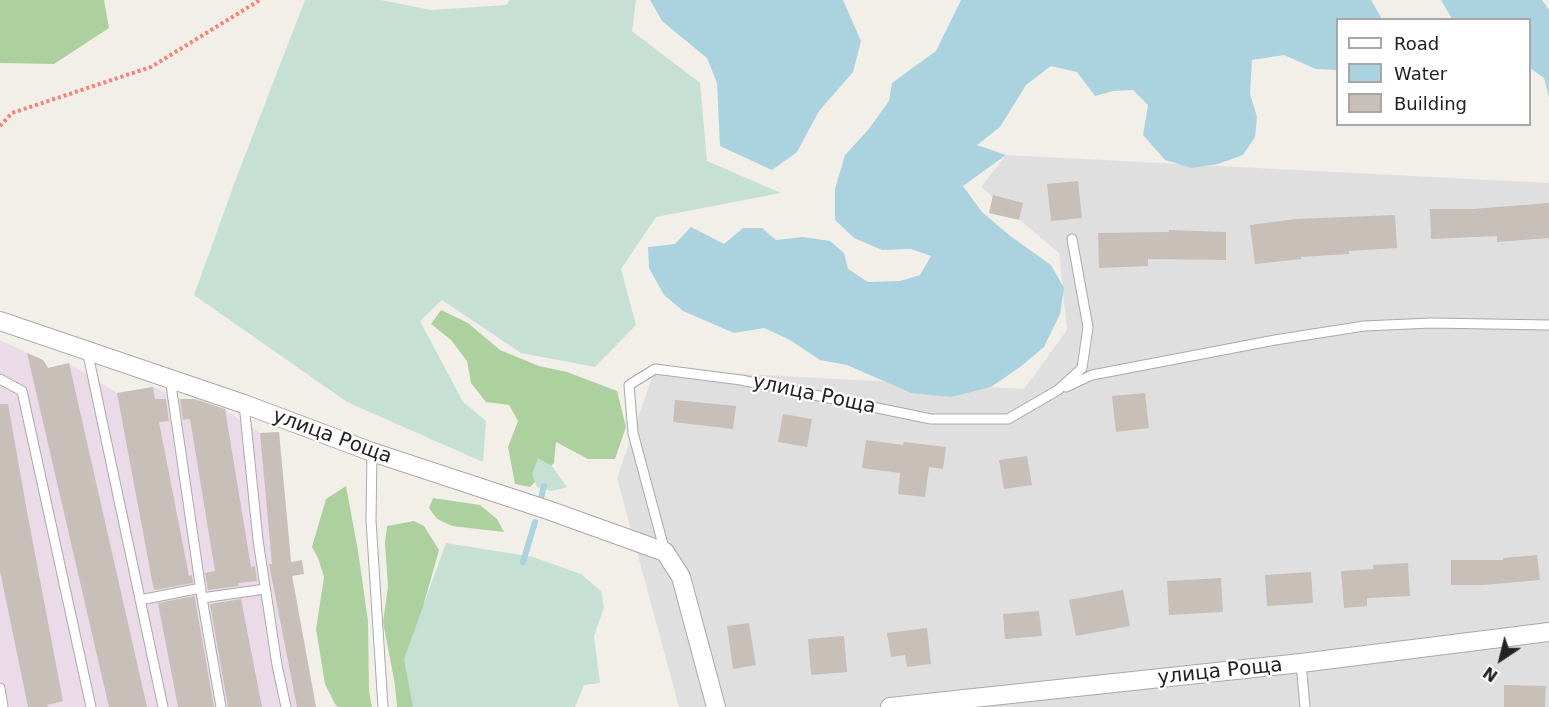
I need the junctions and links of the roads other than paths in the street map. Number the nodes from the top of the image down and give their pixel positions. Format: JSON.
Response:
{"nodes":[{"id":1,"x":1072,"y":239,"type":"dead end"},
{"id":2,"x":0,"y":321,"type":"edge"},
{"id":3,"x":1549,"y":324,"type":"edge"},
{"id":4,"x":87,"y":350,"type":"junction"},
{"id":5,"x":170,"y":378,"type":"junction"},
{"id":6,"x":0,"y":379,"type":"edge"},
{"id":7,"x":1058,"y":390,"type":"junction"},
{"id":8,"x":244,"y":404,"type":"junction"},
{"id":9,"x":372,"y":452,"type":"junction"},
{"id":10,"x":665,"y":552,"type":"junction"},
{"id":11,"x":265,"y":589,"type":"junction"},
{"id":12,"x":201,"y":593,"type":"junction"},
{"id":13,"x":140,"y":600,"type":"junction"},
{"id":14,"x":1549,"y":632,"type":"edge"},
{"id":15,"x":1302,"y":663,"type":"junction"},
{"id":16,"x":0,"y":688,"type":"edge"},
{"id":17,"x":3,"y":707,"type":"edge"},
{"id":18,"x":91,"y":707,"type":"edge"},
{"id":19,"x":163,"y":707,"type":"edge"},
{"id":20,"x":221,"y":707,"type":"edge"},
{"id":21,"x":286,"y":707,"type":"edge"},
{"id":22,"x":383,"y":707,"type":"edge"},
{"id":23,"x":716,"y":707,"type":"edge"},
{"id":24,"x":890,"y":707,"type":"edge"},
{"id":25,"x":1305,"y":707,"type":"edge"}],
"edges":[{"from":1,"to":7,"type":"lane","name":"улица Роща"},
{"from":2,"to":4,"type":"street","name":"улица Роща"},
{"from":3,"to":7,"type":"lane","name":"улица Роща"},
{"from":4,"to":5,"type":"street","name":"улица Роща"},
{"from":4,"to":13,"type":"lane"},
{"from":5,"to":8,"type":"street","name":"улица Роща"},
{"from":5,"to":12,"type":"lane"},
{"from":6,"to":18,"type":"lane"},
{"from":7,"to":10,"type":"lane","name":"улица Роща"},
{"from":8,"to":9,"type":"street","name":"улица Роща"},
{"from":8,"to":11,"type":"lane"},
{"from":9,"to":10,"type":"street","name":"улица Роща"},
{"from":9,"to":22,"type":"lane"},
{"from":10,"to":23,"type":"street","name":"улица Роща"},
{"from":11,"to":12,"type":"lane"},
{"from":11,"to":21,"type":"lane"},
{"from":12,"to":13,"type":"lane"},
{"from":12,"to":20,"type":"lane"},
{"from":13,"to":19,"type":"lane"},
{"from":14,"to":15,"type":"street","name":"улица Роща"},
{"from":15,"to":24,"type":"street","name":"улица Роща"},
{"from":15,"to":25,"type":"lane"},
{"from":16,"to":17,"type":"lane"}]}
